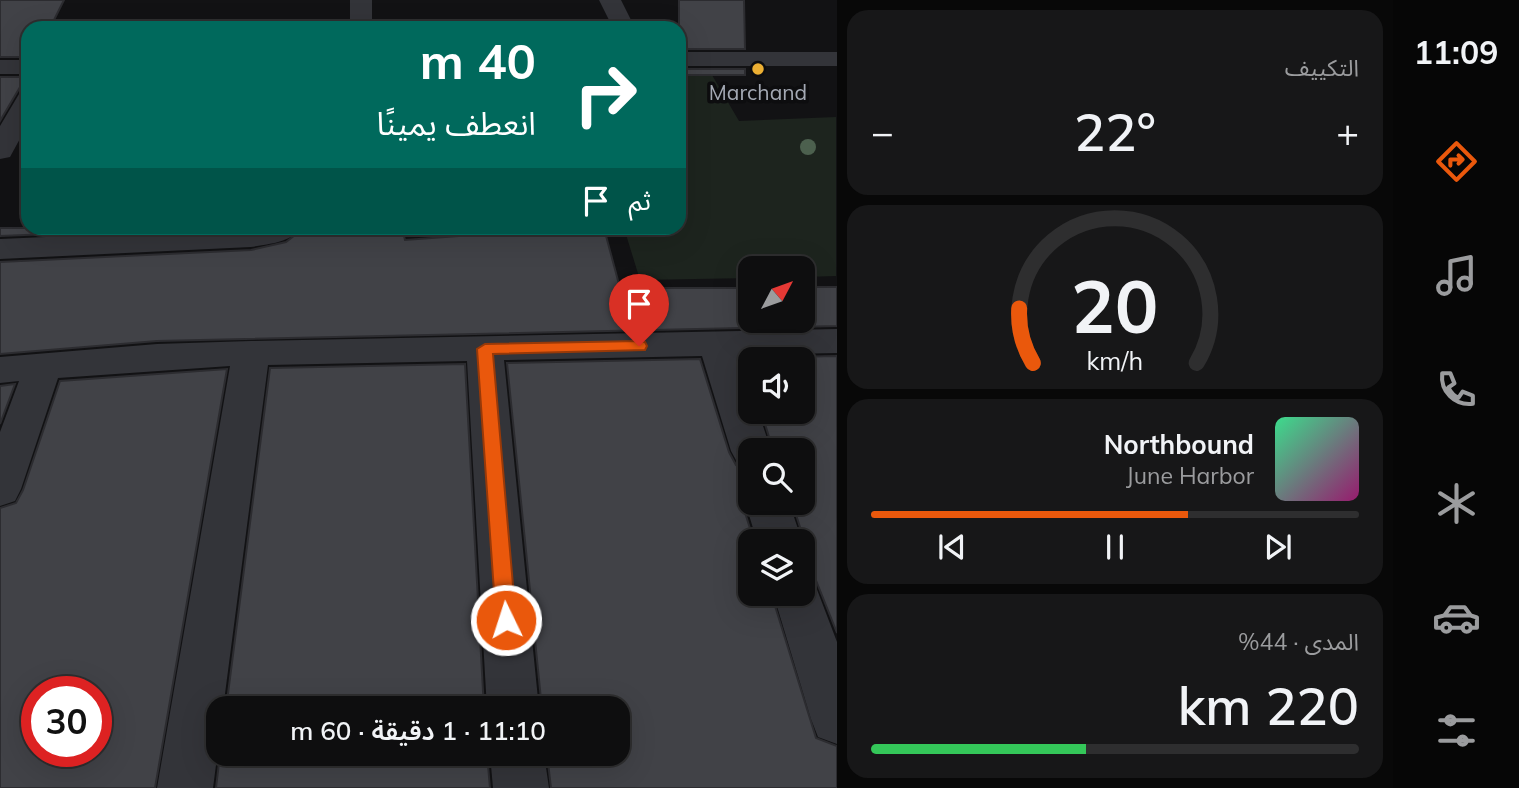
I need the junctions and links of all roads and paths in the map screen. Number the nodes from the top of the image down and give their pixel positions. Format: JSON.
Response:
{"nodes":[{"id":1,"x":361,"y":0,"type":"edge"},
{"id":2,"x":610,"y":0,"type":"edge"},
{"id":3,"x":361,"y":21,"type":"edge"},
{"id":4,"x":620,"y":21,"type":"edge"},
{"id":5,"x":686,"y":59,"type":"edge"},
{"id":6,"x":836,"y":59,"type":"edge"},
{"id":7,"x":0,"y":67,"type":"edge"},
{"id":8,"x":21,"y":67,"type":"edge"},
{"id":9,"x":21,"y":112,"type":"edge"},
{"id":10,"x":0,"y":151,"type":"edge"},
{"id":11,"x":146,"y":235,"type":"edge"},
{"id":12,"x":263,"y":235,"type":"edge"},
{"id":13,"x":0,"y":249,"type":"edge"},
{"id":14,"x":836,"y":341,"type":"edge"},
{"id":15,"x":717,"y":345,"type":"junction"},
{"id":16,"x":485,"y":349,"type":"junction"},
{"id":17,"x":251,"y":353,"type":"junction"},
{"id":18,"x":43,"y":366,"type":"junction"},
{"id":19,"x":0,"y":370,"type":"edge"},
{"id":20,"x":747,"y":438,"type":"edge"},
{"id":21,"x":0,"y":489,"type":"edge"},
{"id":22,"x":800,"y":606,"type":"edge"},
{"id":23,"x":512,"y":696,"type":"edge"},
{"id":24,"x":836,"y":719,"type":"edge"},
{"id":25,"x":518,"y":766,"type":"edge"},
{"id":26,"x":185,"y":788,"type":"edge"},
{"id":27,"x":520,"y":788,"type":"edge"}],
"edges":[{"from":1,"to":3,"type":"street"},
{"from":2,"to":4,"type":"street"},
{"from":5,"to":6,"type":"street"},
{"from":7,"to":8,"type":"street"},
{"from":9,"to":10,"type":"street"},
{"from":11,"to":12,"type":"street"},
{"from":11,"to":13,"type":"street"},
{"from":14,"to":15,"type":"street"},
{"from":15,"to":16,"type":"street"},
{"from":15,"to":20,"type":"street"},
{"from":16,"to":17,"type":"street"},
{"from":16,"to":23,"type":"street"},
{"from":17,"to":18,"type":"street"},
{"from":17,"to":26,"type":"street"},
{"from":18,"to":19,"type":"street"},
{"from":18,"to":21,"type":"street"},
{"from":22,"to":24,"type":"street"},
{"from":25,"to":27,"type":"street"}]}
